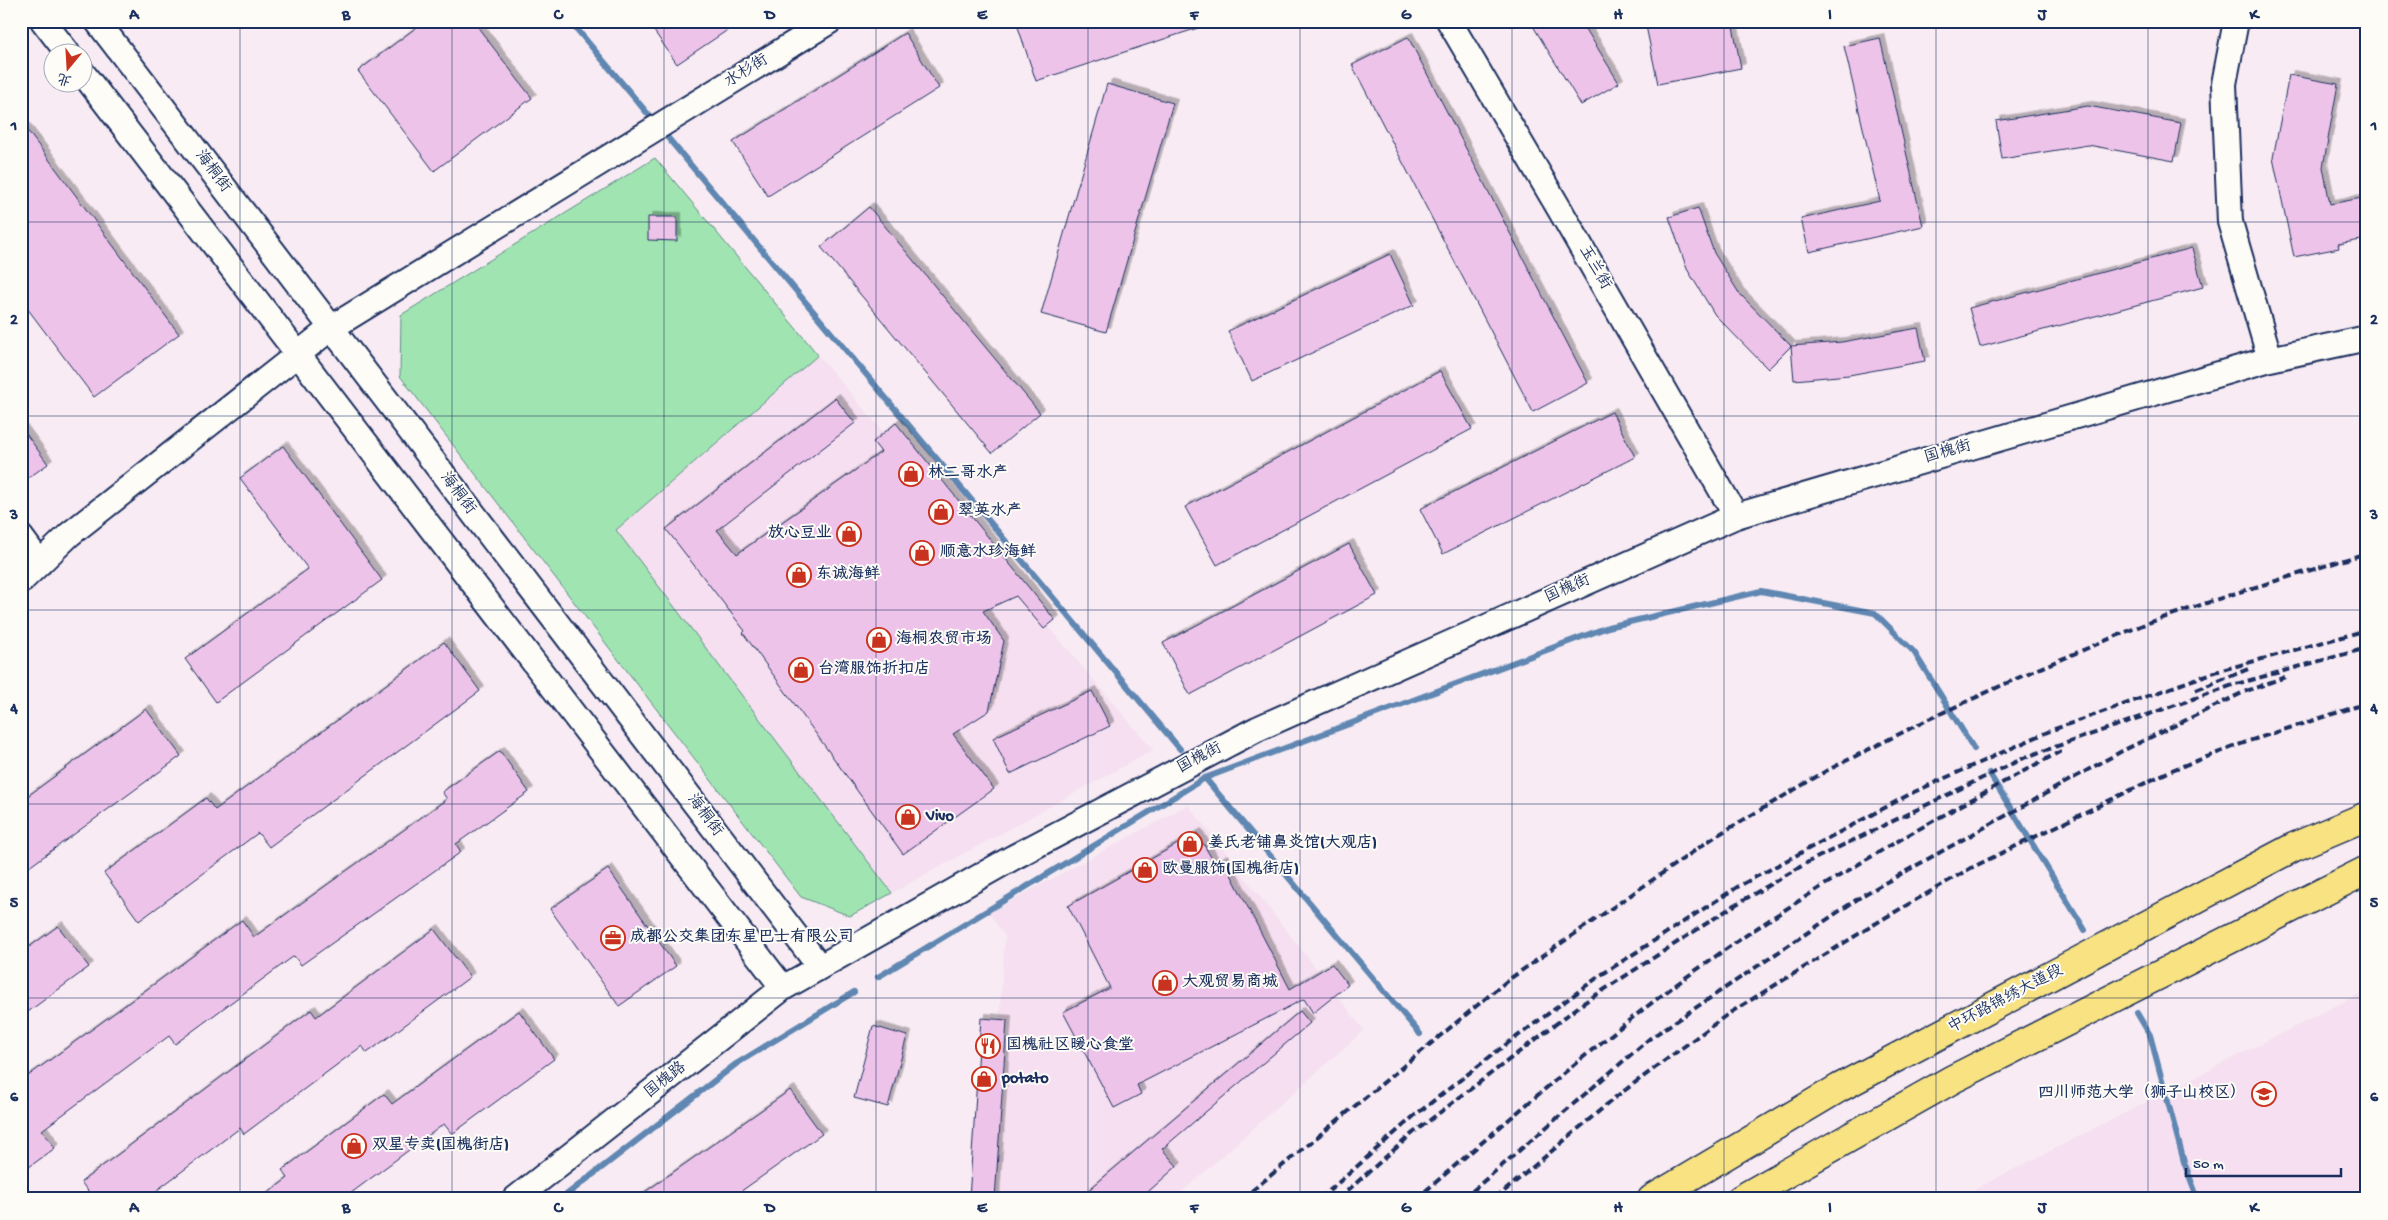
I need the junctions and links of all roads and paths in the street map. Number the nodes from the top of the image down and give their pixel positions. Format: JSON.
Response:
{"nodes":[{"id":1,"x":44,"y":21,"type":"edge"},
{"id":2,"x":97,"y":21,"type":"edge"},
{"id":3,"x":830,"y":21,"type":"edge"},
{"id":4,"x":1449,"y":21,"type":"edge"},
{"id":5,"x":2236,"y":21,"type":"edge"},
{"id":6,"x":60,"y":42,"type":"edge"},
{"id":7,"x":92,"y":85,"type":"edge"},
{"id":8,"x":330,"y":328,"type":"junction"},
{"id":9,"x":2367,"y":338,"type":"edge"},
{"id":10,"x":297,"y":354,"type":"junction"},
{"id":11,"x":2270,"y":359,"type":"junction"},
{"id":12,"x":1736,"y":516,"type":"junction"},
{"id":13,"x":21,"y":537,"type":"edge"},
{"id":14,"x":40,"y":563,"type":"junction"},
{"id":15,"x":21,"y":581,"type":"edge"},
{"id":16,"x":2367,"y":816,"type":"edge"},
{"id":17,"x":2367,"y":870,"type":"edge"},
{"id":18,"x":819,"y":966,"type":"junction"},
{"id":19,"x":784,"y":988,"type":"junction"},
{"id":20,"x":516,"y":1199,"type":"edge"},
{"id":21,"x":1652,"y":1199,"type":"edge"},
{"id":22,"x":1741,"y":1199,"type":"edge"}],
"edges":[{"from":1,"to":6,"type":"street"},
{"from":2,"to":8,"type":"street","name":"海桐街"},
{"from":3,"to":8,"type":"street","name":"水杉街"},
{"from":4,"to":12,"type":"street","name":"玉兰街"},
{"from":5,"to":11,"type":"street"},
{"from":7,"to":10,"type":"street"},
{"from":8,"to":10,"type":"street","name":"水杉街"},
{"from":8,"to":18,"type":"street","name":"海桐街"},
{"from":9,"to":11,"type":"street","name":"国槐街"},
{"from":10,"to":14,"type":"street","name":"水杉街"},
{"from":10,"to":19,"type":"street"},
{"from":11,"to":12,"type":"street","name":"国槐街"},
{"from":12,"to":18,"type":"street","name":"国槐街"},
{"from":13,"to":14,"type":"street"},
{"from":14,"to":15,"type":"street","name":"水杉街"},
{"from":16,"to":21,"type":"main road","name":"中环路锦绣大道段"},
{"from":17,"to":22,"type":"main road"},
{"from":18,"to":19,"type":"street","name":"国槐路"},
{"from":19,"to":20,"type":"street","name":"国槐路"}]}
